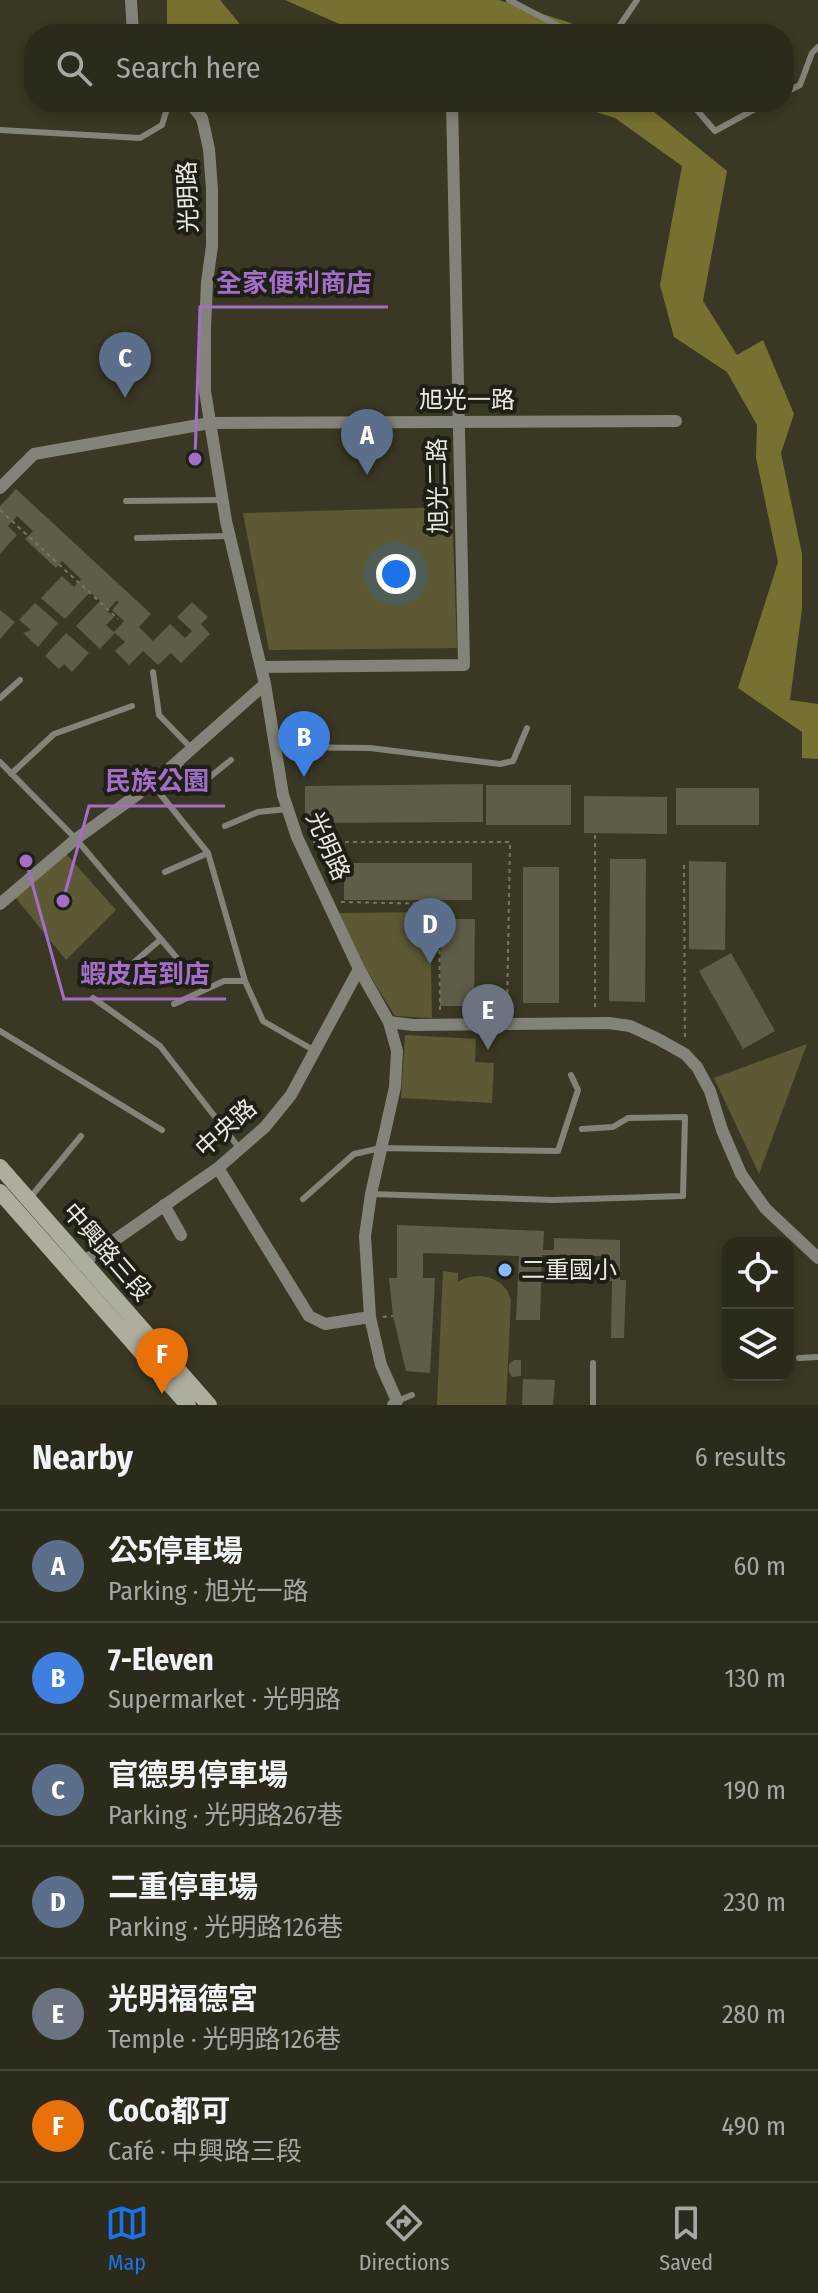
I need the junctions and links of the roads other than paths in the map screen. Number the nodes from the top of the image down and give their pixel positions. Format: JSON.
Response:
{"nodes":[{"id":1,"x":131,"y":0,"type":"edge"},
{"id":2,"x":509,"y":0,"type":"edge"},
{"id":3,"x":637,"y":0,"type":"edge"},
{"id":4,"x":132,"y":24,"type":"edge"},
{"id":5,"x":555,"y":24,"type":"edge"},
{"id":6,"x":621,"y":24,"type":"edge"},
{"id":7,"x":818,"y":47,"type":"edge"},
{"id":8,"x":794,"y":88,"type":"edge"},
{"id":9,"x":166,"y":112,"type":"edge"},
{"id":10,"x":197,"y":112,"type":"edge"},
{"id":11,"x":452,"y":112,"type":"edge"},
{"id":12,"x":699,"y":112,"type":"edge"},
{"id":13,"x":750,"y":112,"type":"edge"},
{"id":14,"x":0,"y":130,"type":"edge"},
{"id":15,"x":676,"y":421,"type":"dead end"},
{"id":16,"x":459,"y":422,"type":"junction"},
{"id":17,"x":210,"y":423,"type":"junction"},
{"id":18,"x":0,"y":488,"type":"edge"},
{"id":19,"x":222,"y":500,"type":"junction"},
{"id":20,"x":126,"y":501,"type":"dead end"},
{"id":21,"x":230,"y":536,"type":"junction"},
{"id":22,"x":137,"y":538,"type":"dead end"},
{"id":23,"x":261,"y":667,"type":"junction"},
{"id":24,"x":153,"y":672,"type":"dead end"},
{"id":25,"x":20,"y":680,"type":"dead end"},
{"id":26,"x":265,"y":684,"type":"junction"},
{"id":27,"x":0,"y":698,"type":"edge"},
{"id":28,"x":132,"y":706,"type":"dead end"},
{"id":29,"x":527,"y":728,"type":"dead end"},
{"id":30,"x":275,"y":747,"type":"junction"},
{"id":31,"x":192,"y":749,"type":"junction"},
{"id":32,"x":231,"y":760,"type":"dead end"},
{"id":33,"x":0,"y":762,"type":"edge"},
{"id":34,"x":177,"y":762,"type":"junction"},
{"id":35,"x":11,"y":774,"type":"junction"},
{"id":36,"x":152,"y":784,"type":"junction"},
{"id":37,"x":287,"y":809,"type":"junction"},
{"id":38,"x":225,"y":826,"type":"dead end"},
{"id":39,"x":76,"y":839,"type":"junction"},
{"id":40,"x":208,"y":853,"type":"junction"},
{"id":41,"x":165,"y":872,"type":"dead end"},
{"id":42,"x":0,"y":904,"type":"edge"},
{"id":43,"x":160,"y":940,"type":"junction"},
{"id":44,"x":176,"y":957,"type":"dead end"},
{"id":45,"x":359,"y":969,"type":"junction"},
{"id":46,"x":118,"y":976,"type":"dead end"},
{"id":47,"x":245,"y":981,"type":"junction"},
{"id":48,"x":93,"y":998,"type":"dead end"},
{"id":49,"x":174,"y":1004,"type":"dead end"},
{"id":50,"x":389,"y":1022,"type":"junction"},
{"id":51,"x":0,"y":1031,"type":"edge"},
{"id":52,"x":315,"y":1051,"type":"junction"},
{"id":53,"x":571,"y":1075,"type":"dead end"},
{"id":54,"x":582,"y":1129,"type":"dead end"},
{"id":55,"x":162,"y":1130,"type":"dead end"},
{"id":56,"x":81,"y":1136,"type":"dead end"},
{"id":57,"x":381,"y":1148,"type":"junction"},
{"id":58,"x":240,"y":1149,"type":"junction"},
{"id":59,"x":0,"y":1167,"type":"edge"},
{"id":60,"x":218,"y":1168,"type":"junction"},
{"id":61,"x":0,"y":1192,"type":"edge"},
{"id":62,"x":371,"y":1194,"type":"junction"},
{"id":63,"x":29,"y":1199,"type":"junction"},
{"id":64,"x":303,"y":1199,"type":"dead end"},
{"id":65,"x":164,"y":1205,"type":"junction"},
{"id":66,"x":181,"y":1235,"type":"dead end"},
{"id":67,"x":818,"y":1258,"type":"edge"},
{"id":68,"x":84,"y":1261,"type":"junction"},
{"id":69,"x":70,"y":1272,"type":"junction"},
{"id":70,"x":370,"y":1317,"type":"junction"},
{"id":71,"x":818,"y":1357,"type":"edge"},
{"id":72,"x":799,"y":1358,"type":"dead end"},
{"id":73,"x":593,"y":1363,"type":"dead end"},
{"id":74,"x":412,"y":1395,"type":"dead end"},
{"id":75,"x":395,"y":1403,"type":"edge"},
{"id":76,"x":188,"y":1405,"type":"edge"},
{"id":77,"x":209,"y":1405,"type":"edge"},
{"id":78,"x":593,"y":1405,"type":"edge"}],
"edges":[{"from":1,"to":4,"type":"street"},
{"from":2,"to":5,"type":"lane"},
{"from":3,"to":6,"type":"lane"},
{"from":7,"to":8,"type":"lane"},
{"from":9,"to":14,"type":"lane"},
{"from":10,"to":17,"type":"street","name":"光明路"},
{"from":11,"to":16,"type":"street","name":"旭光二路"},
{"from":12,"to":13,"type":"lane"},
{"from":15,"to":16,"type":"street","name":"旭光一路"},
{"from":16,"to":17,"type":"street","name":"旭光一路"},
{"from":16,"to":23,"type":"street","name":"旭光二路"},
{"from":17,"to":18,"type":"street","name":"旭光一路"},
{"from":17,"to":19,"type":"street","name":"光明路"},
{"from":19,"to":20,"type":"lane"},
{"from":19,"to":21,"type":"street","name":"光明路"},
{"from":21,"to":22,"type":"lane"},
{"from":21,"to":23,"type":"street","name":"光明路"},
{"from":23,"to":26,"type":"street","name":"光明路"},
{"from":24,"to":31,"type":"lane"},
{"from":25,"to":27,"type":"lane"},
{"from":26,"to":30,"type":"street","name":"光明路"},
{"from":26,"to":31,"type":"street"},
{"from":28,"to":35,"type":"lane"},
{"from":29,"to":30,"type":"lane"},
{"from":30,"to":37,"type":"street","name":"光明路"},
{"from":31,"to":34,"type":"street"},
{"from":32,"to":34,"type":"lane"},
{"from":33,"to":35,"type":"lane"},
{"from":34,"to":36,"type":"street"},
{"from":35,"to":39,"type":"lane"},
{"from":36,"to":39,"type":"street"},
{"from":36,"to":40,"type":"lane"},
{"from":37,"to":38,"type":"lane"},
{"from":37,"to":45,"type":"street","name":"光明路"},
{"from":39,"to":42,"type":"street"},
{"from":39,"to":43,"type":"lane"},
{"from":40,"to":41,"type":"lane"},
{"from":40,"to":47,"type":"lane"},
{"from":43,"to":44,"type":"lane"},
{"from":43,"to":46,"type":"lane"},
{"from":45,"to":50,"type":"street","name":"光明路"},
{"from":45,"to":52,"type":"street","name":"中央路"},
{"from":47,"to":49,"type":"lane"},
{"from":47,"to":52,"type":"lane"},
{"from":48,"to":58,"type":"lane"},
{"from":50,"to":57,"type":"street","name":"光明路"},
{"from":50,"to":67,"type":"street"},
{"from":51,"to":55,"type":"lane"},
{"from":52,"to":58,"type":"street","name":"中央路"},
{"from":53,"to":57,"type":"lane"},
{"from":54,"to":62,"type":"lane"},
{"from":56,"to":63,"type":"lane"},
{"from":57,"to":62,"type":"street","name":"光明路"},
{"from":57,"to":64,"type":"lane"},
{"from":58,"to":60,"type":"street","name":"中央路"},
{"from":59,"to":63,"type":"main road","name":"中興路三段"},
{"from":60,"to":65,"type":"street","name":"中央路"},
{"from":60,"to":70,"type":"street"},
{"from":61,"to":69,"type":"main road","name":"中興路三段"},
{"from":62,"to":70,"type":"street","name":"光明路"},
{"from":63,"to":68,"type":"main road","name":"中興路三段"},
{"from":65,"to":66,"type":"street"},
{"from":65,"to":68,"type":"street","name":"中央路"},
{"from":68,"to":69,"type":"street","name":"中央路"},
{"from":68,"to":77,"type":"main road","name":"中興路三段"},
{"from":69,"to":76,"type":"main road","name":"中興路三段"},
{"from":70,"to":75,"type":"street","name":"光明路"},
{"from":71,"to":72,"type":"lane"},
{"from":73,"to":78,"type":"lane"},
{"from":74,"to":75,"type":"lane"}]}
